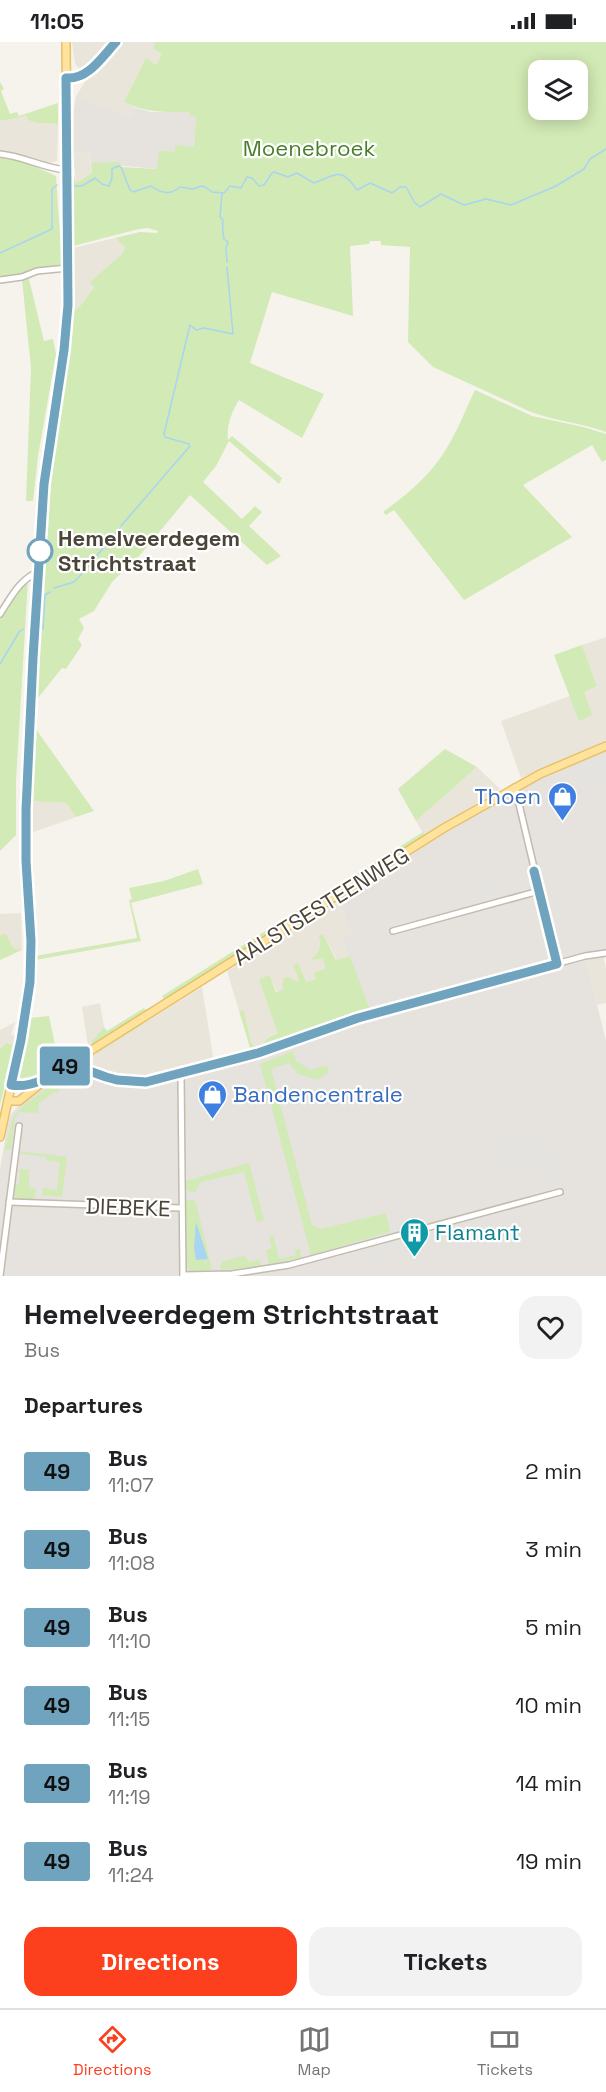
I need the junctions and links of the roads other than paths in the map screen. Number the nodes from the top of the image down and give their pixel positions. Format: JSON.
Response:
{"nodes":[{"id":1,"x":66,"y":42,"type":"edge"},
{"id":2,"x":116,"y":42,"type":"edge"},
{"id":3,"x":66,"y":78,"type":"junction"},
{"id":4,"x":0,"y":154,"type":"edge"},
{"id":5,"x":66,"y":170,"type":"junction"},
{"id":6,"x":68,"y":265,"type":"junction"},
{"id":7,"x":0,"y":280,"type":"edge"},
{"id":8,"x":39,"y":572,"type":"junction"},
{"id":9,"x":0,"y":614,"type":"edge"},
{"id":10,"x":606,"y":746,"type":"edge"},
{"id":11,"x":515,"y":787,"type":"junction"},
{"id":12,"x":538,"y":891,"type":"junction"},
{"id":13,"x":393,"y":930,"type":"dead end"},
{"id":14,"x":606,"y":953,"type":"edge"},
{"id":15,"x":557,"y":964,"type":"junction"},
{"id":16,"x":74,"y":1060,"type":"junction"},
{"id":17,"x":181,"y":1074,"type":"junction"},
{"id":18,"x":44,"y":1080,"type":"junction"},
{"id":19,"x":11,"y":1085,"type":"junction"},
{"id":20,"x":8,"y":1101,"type":"junction"},
{"id":21,"x":19,"y":1126,"type":"dead end"},
{"id":22,"x":0,"y":1134,"type":"edge"},
{"id":23,"x":560,"y":1192,"type":"dead end"},
{"id":24,"x":9,"y":1202,"type":"junction"},
{"id":25,"x":181,"y":1208,"type":"junction"},
{"id":26,"x":0,"y":1276,"type":"edge"},
{"id":27,"x":183,"y":1276,"type":"edge"}],
"edges":[{"from":1,"to":3,"type":"main road"},
{"from":2,"to":3,"type":"street"},
{"from":3,"to":5,"type":"main road"},
{"from":4,"to":5,"type":"street"},
{"from":5,"to":6,"type":"main road"},
{"from":6,"to":7,"type":"street"},
{"from":6,"to":8,"type":"main road"},
{"from":8,"to":9,"type":"street"},
{"from":8,"to":19,"type":"main road"},
{"from":10,"to":11,"type":"main road","name":"AALSTSESTEENWEG"},
{"from":11,"to":12,"type":"street"},
{"from":11,"to":16,"type":"main road","name":"AALSTSESTEENWEG"},
{"from":12,"to":13,"type":"street"},
{"from":12,"to":15,"type":"street"},
{"from":14,"to":15,"type":"street"},
{"from":15,"to":17,"type":"street"},
{"from":16,"to":17,"type":"street"},
{"from":16,"to":18,"type":"main road","name":"AALSTSESTEENWEG"},
{"from":17,"to":25,"type":"street"},
{"from":18,"to":19,"type":"main road","name":"AALSTSESTEENWEG"},
{"from":18,"to":20,"type":"main road","name":"AALSTSESTEENWEG"},
{"from":19,"to":20,"type":"main road"},
{"from":20,"to":22,"type":"main road"},
{"from":21,"to":24,"type":"street"},
{"from":23,"to":27,"type":"street","name":"DIEBEKE"},
{"from":24,"to":25,"type":"street","name":"DIEBEKE"},
{"from":24,"to":26,"type":"street"},
{"from":25,"to":27,"type":"street","name":"DIEBEKE"}]}
